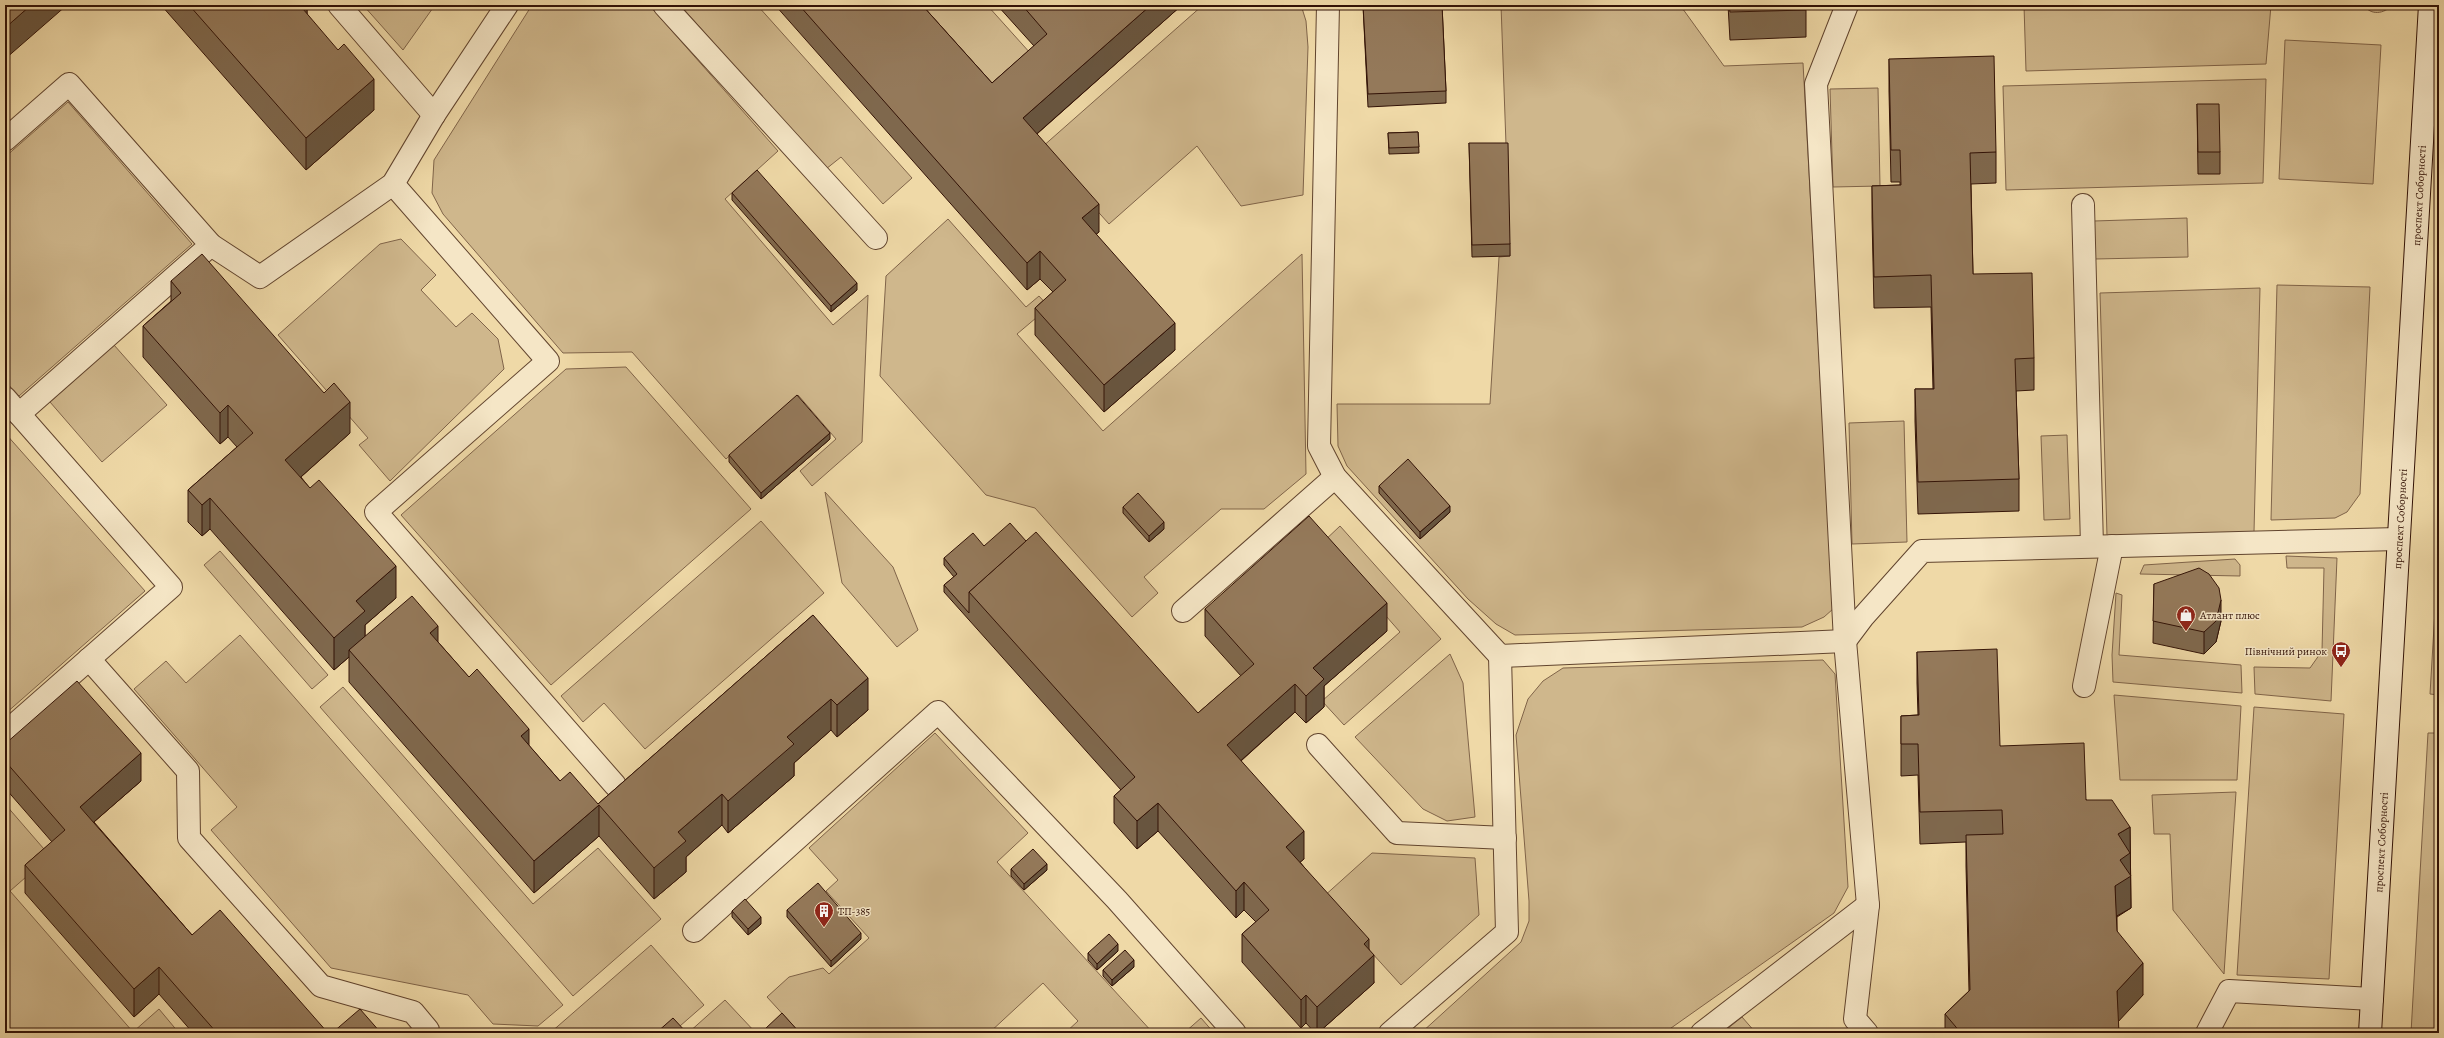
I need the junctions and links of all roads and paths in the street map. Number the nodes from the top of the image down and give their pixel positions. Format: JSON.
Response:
{"nodes":[{"id":1,"x":339,"y":5,"type":"edge"},
{"id":2,"x":507,"y":5,"type":"edge"},
{"id":3,"x":664,"y":5,"type":"edge"},
{"id":4,"x":1328,"y":5,"type":"edge"},
{"id":5,"x":1847,"y":5,"type":"edge"},
{"id":6,"x":2430,"y":5,"type":"edge"},
{"id":7,"x":434,"y":115,"type":"junction"},
{"id":8,"x":5,"y":140,"type":"edge"},
{"id":9,"x":393,"y":184,"type":"junction"},
{"id":10,"x":2083,"y":205,"type":"dead end"},
{"id":11,"x":876,"y":238,"type":"dead end"},
{"id":12,"x":211,"y":245,"type":"junction"},
{"id":13,"x":12,"y":406,"type":"edge"},
{"id":14,"x":1334,"y":477,"type":"junction"},
{"id":15,"x":2398,"y":539,"type":"junction"},
{"id":16,"x":2102,"y":546,"type":"junction"},
{"id":17,"x":1183,"y":611,"type":"dead end"},
{"id":18,"x":1845,"y":641,"type":"junction"},
{"id":19,"x":1500,"y":656,"type":"junction"},
{"id":20,"x":89,"y":659,"type":"junction"},
{"id":21,"x":2084,"y":686,"type":"dead end"},
{"id":22,"x":5,"y":733,"type":"edge"},
{"id":23,"x":1318,"y":744,"type":"dead end"},
{"id":24,"x":615,"y":785,"type":"dead end"},
{"id":25,"x":1505,"y":838,"type":"junction"},
{"id":26,"x":1868,"y":905,"type":"junction"},
{"id":27,"x":694,"y":932,"type":"dead end"},
{"id":28,"x":2372,"y":999,"type":"junction"},
{"id":29,"x":428,"y":1030,"type":"dead end"},
{"id":30,"x":1235,"y":1033,"type":"edge"},
{"id":31,"x":1390,"y":1033,"type":"edge"},
{"id":32,"x":1702,"y":1033,"type":"edge"},
{"id":33,"x":1867,"y":1033,"type":"edge"},
{"id":34,"x":2207,"y":1033,"type":"edge"},
{"id":35,"x":2370,"y":1033,"type":"edge"}],
"edges":[{"from":1,"to":7,"type":"main road"},
{"from":2,"to":7,"type":"main road"},
{"from":3,"to":11,"type":"main road"},
{"from":4,"to":14,"type":"main road"},
{"from":5,"to":18,"type":"main road"},
{"from":6,"to":15,"type":"main road","name":"проспект Соборності"},
{"from":7,"to":9,"type":"main road"},
{"from":8,"to":12,"type":"main road"},
{"from":9,"to":12,"type":"main road"},
{"from":9,"to":24,"type":"main road"},
{"from":10,"to":16,"type":"main road"},
{"from":12,"to":13,"type":"main road"},
{"from":13,"to":20,"type":"main road"},
{"from":14,"to":17,"type":"main road"},
{"from":14,"to":19,"type":"main road"},
{"from":15,"to":16,"type":"main road"},
{"from":15,"to":28,"type":"main road","name":"проспект Соборності"},
{"from":16,"to":18,"type":"main road"},
{"from":16,"to":21,"type":"main road"},
{"from":18,"to":19,"type":"main road"},
{"from":18,"to":26,"type":"main road"},
{"from":19,"to":25,"type":"main road"},
{"from":20,"to":22,"type":"main road"},
{"from":20,"to":29,"type":"main road"},
{"from":23,"to":25,"type":"main road"},
{"from":25,"to":31,"type":"main road"},
{"from":26,"to":32,"type":"main road"},
{"from":26,"to":33,"type":"main road"},
{"from":27,"to":30,"type":"main road"},
{"from":28,"to":34,"type":"main road"},
{"from":28,"to":35,"type":"main road","name":"проспект Соборності"}]}
